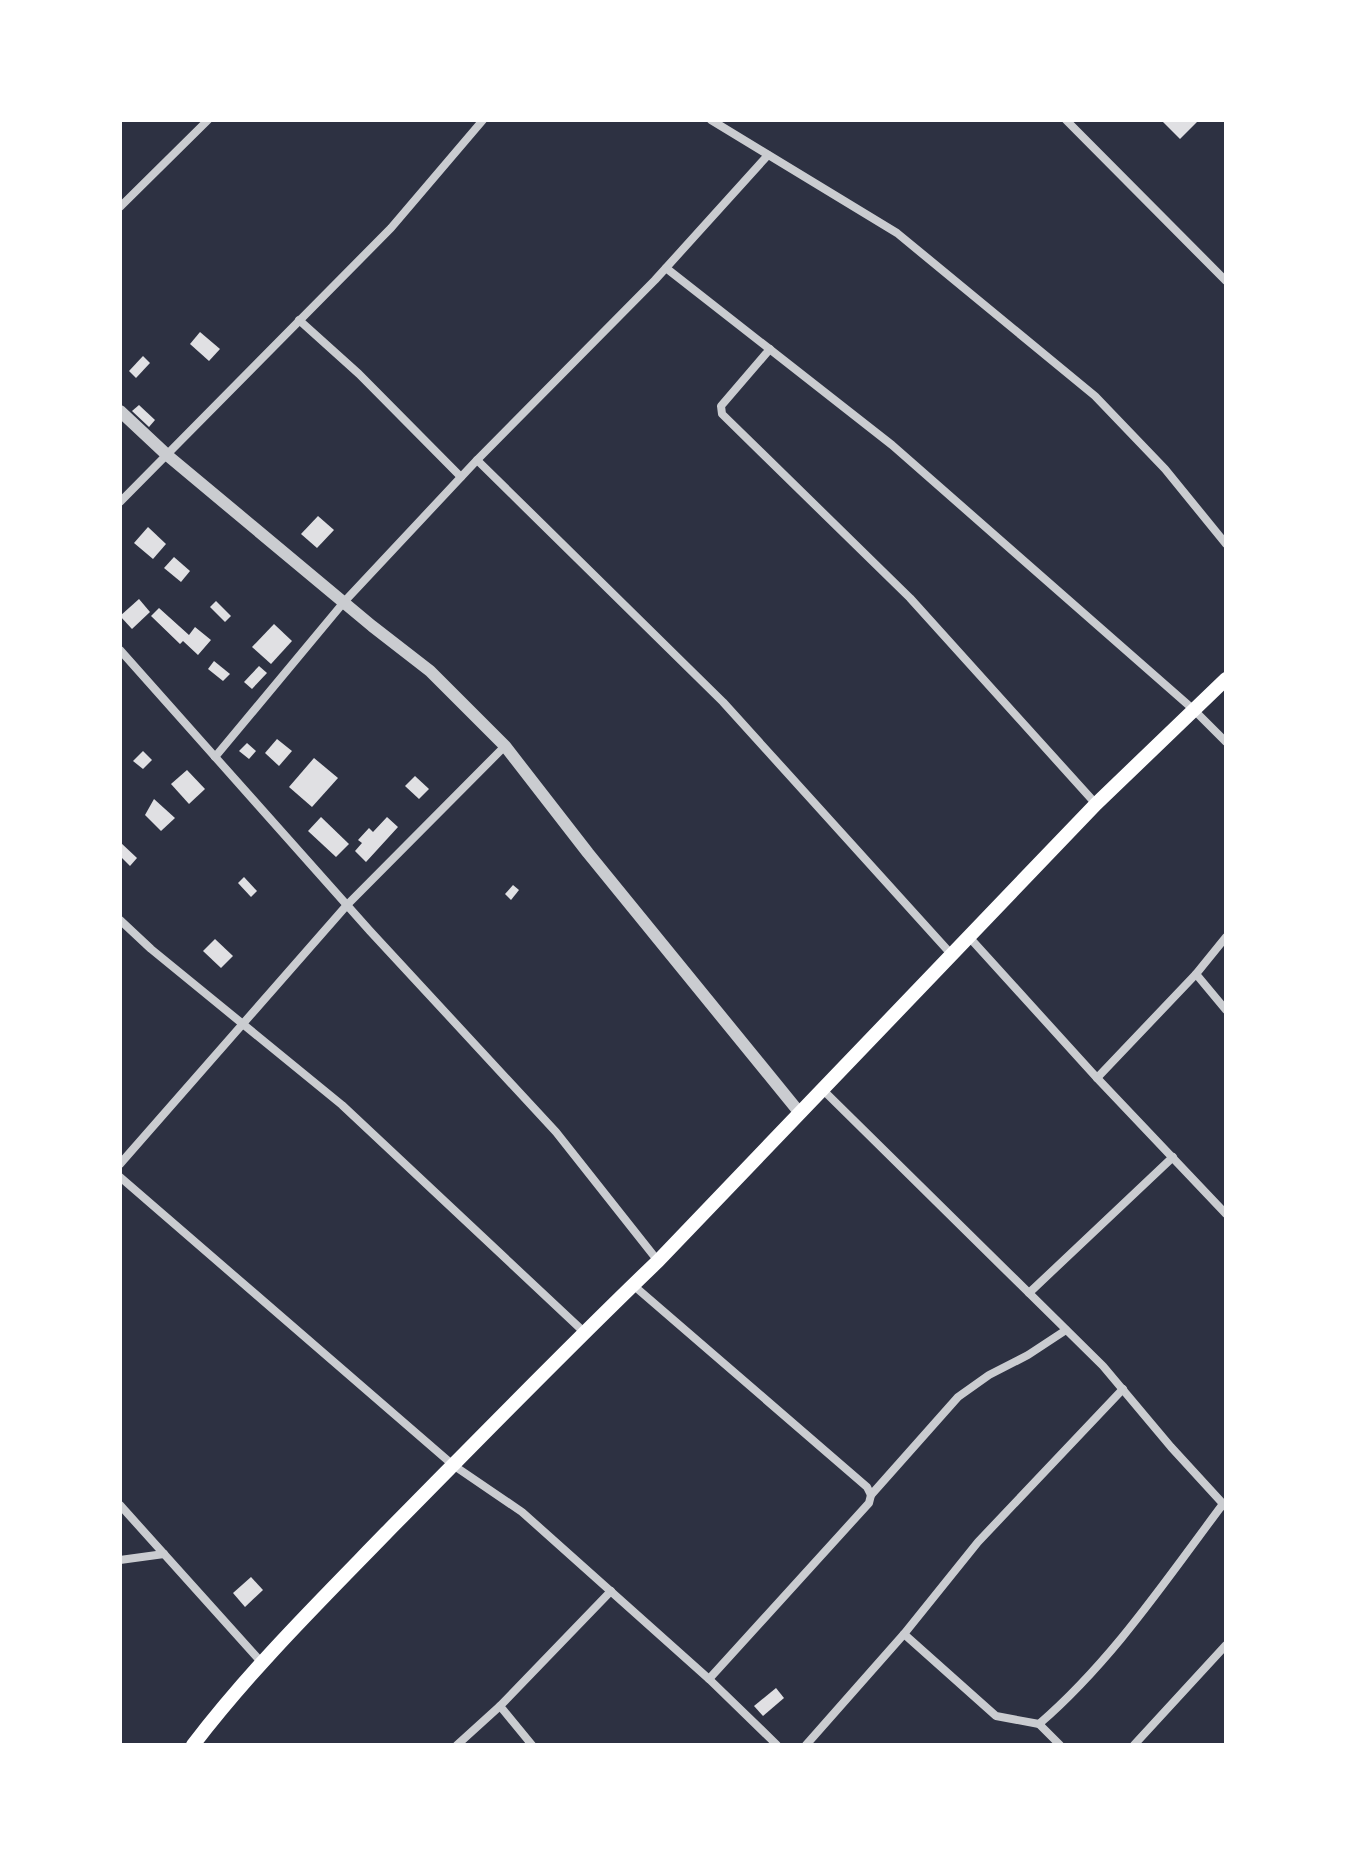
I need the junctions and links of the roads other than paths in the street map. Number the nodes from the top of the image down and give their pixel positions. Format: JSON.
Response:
{"nodes":[{"id":1,"x":208,"y":120,"type":"edge"},
{"id":2,"x":483,"y":120,"type":"edge"},
{"id":3,"x":711,"y":120,"type":"edge"},
{"id":4,"x":1066,"y":120,"type":"edge"},
{"id":5,"x":768,"y":155,"type":"junction"},
{"id":6,"x":120,"y":207,"type":"edge"},
{"id":7,"x":666,"y":268,"type":"junction"},
{"id":8,"x":1226,"y":281,"type":"edge"},
{"id":9,"x":299,"y":320,"type":"junction"},
{"id":10,"x":770,"y":349,"type":"junction"},
{"id":11,"x":120,"y":411,"type":"edge"},
{"id":12,"x":167,"y":455,"type":"junction"},
{"id":13,"x":477,"y":460,"type":"junction"},
{"id":14,"x":461,"y":477,"type":"junction"},
{"id":15,"x":120,"y":502,"type":"edge"},
{"id":16,"x":1226,"y":544,"type":"edge"},
{"id":17,"x":344,"y":602,"type":"junction"},
{"id":18,"x":120,"y":650,"type":"edge"},
{"id":19,"x":1226,"y":679,"type":"edge"},
{"id":20,"x":1194,"y":710,"type":"junction"},
{"id":21,"x":1226,"y":742,"type":"edge"},
{"id":22,"x":505,"y":746,"type":"junction"},
{"id":23,"x":215,"y":757,"type":"junction"},
{"id":24,"x":1096,"y":804,"type":"junction"},
{"id":25,"x":347,"y":905,"type":"junction"},
{"id":26,"x":120,"y":920,"type":"edge"},
{"id":27,"x":969,"y":937,"type":"junction"},
{"id":28,"x":1226,"y":937,"type":"edge"},
{"id":29,"x":952,"y":955,"type":"junction"},
{"id":30,"x":1196,"y":974,"type":"junction"},
{"id":31,"x":1226,"y":1010,"type":"edge"},
{"id":32,"x":244,"y":1025,"type":"junction"},
{"id":33,"x":1097,"y":1078,"type":"junction"},
{"id":34,"x":822,"y":1089,"type":"junction"},
{"id":35,"x":799,"y":1112,"type":"junction"},
{"id":36,"x":1173,"y":1157,"type":"junction"},
{"id":37,"x":120,"y":1164,"type":"edge"},
{"id":38,"x":120,"y":1177,"type":"edge"},
{"id":39,"x":1226,"y":1214,"type":"edge"},
{"id":40,"x":658,"y":1261,"type":"junction"},
{"id":41,"x":633,"y":1285,"type":"junction"},
{"id":42,"x":1029,"y":1293,"type":"junction"},
{"id":43,"x":1066,"y":1330,"type":"junction"},
{"id":44,"x":584,"y":1332,"type":"junction"},
{"id":45,"x":1123,"y":1389,"type":"junction"},
{"id":46,"x":453,"y":1465,"type":"junction"},
{"id":47,"x":871,"y":1495,"type":"junction"},
{"id":48,"x":120,"y":1505,"type":"edge"},
{"id":49,"x":1224,"y":1506,"type":"edge"},
{"id":50,"x":164,"y":1554,"type":"junction"},
{"id":51,"x":120,"y":1560,"type":"edge"},
{"id":52,"x":611,"y":1591,"type":"junction"},
{"id":53,"x":904,"y":1634,"type":"junction"},
{"id":54,"x":1226,"y":1645,"type":"edge"},
{"id":55,"x":262,"y":1663,"type":"junction"},
{"id":56,"x":709,"y":1679,"type":"junction"},
{"id":57,"x":500,"y":1706,"type":"junction"},
{"id":58,"x":1039,"y":1724,"type":"junction"},
{"id":59,"x":193,"y":1745,"type":"edge"},
{"id":60,"x":457,"y":1745,"type":"edge"},
{"id":61,"x":532,"y":1745,"type":"edge"},
{"id":62,"x":777,"y":1745,"type":"edge"},
{"id":63,"x":806,"y":1745,"type":"edge"},
{"id":64,"x":1060,"y":1745,"type":"edge"},
{"id":65,"x":1134,"y":1745,"type":"edge"}],
"edges":[{"from":1,"to":6,"type":"street"},
{"from":2,"to":9,"type":"street"},
{"from":3,"to":5,"type":"street"},
{"from":4,"to":8,"type":"street"},
{"from":5,"to":7,"type":"street"},
{"from":5,"to":16,"type":"street"},
{"from":7,"to":10,"type":"street"},
{"from":7,"to":13,"type":"street"},
{"from":9,"to":12,"type":"street"},
{"from":9,"to":14,"type":"street"},
{"from":10,"to":20,"type":"street"},
{"from":10,"to":24,"type":"street"},
{"from":11,"to":12,"type":"street"},
{"from":12,"to":15,"type":"street"},
{"from":12,"to":17,"type":"street"},
{"from":13,"to":14,"type":"street"},
{"from":13,"to":29,"type":"street"},
{"from":14,"to":17,"type":"street"},
{"from":17,"to":22,"type":"street"},
{"from":17,"to":23,"type":"street"},
{"from":18,"to":23,"type":"street"},
{"from":19,"to":20,"type":"main road"},
{"from":20,"to":21,"type":"street"},
{"from":20,"to":24,"type":"main road"},
{"from":22,"to":25,"type":"street"},
{"from":22,"to":35,"type":"street"},
{"from":23,"to":25,"type":"street"},
{"from":24,"to":27,"type":"main road"},
{"from":25,"to":32,"type":"street"},
{"from":25,"to":40,"type":"street"},
{"from":26,"to":32,"type":"street"},
{"from":27,"to":29,"type":"main road"},
{"from":27,"to":33,"type":"street"},
{"from":28,"to":30,"type":"street"},
{"from":29,"to":34,"type":"main road"},
{"from":30,"to":31,"type":"street"},
{"from":30,"to":33,"type":"street"},
{"from":32,"to":37,"type":"street"},
{"from":32,"to":44,"type":"street"},
{"from":33,"to":36,"type":"street"},
{"from":34,"to":35,"type":"main road"},
{"from":34,"to":42,"type":"street"},
{"from":35,"to":40,"type":"main road"},
{"from":36,"to":39,"type":"street"},
{"from":36,"to":42,"type":"street"},
{"from":38,"to":46,"type":"street"},
{"from":40,"to":41,"type":"main road"},
{"from":41,"to":44,"type":"main road"},
{"from":41,"to":47,"type":"street"},
{"from":42,"to":43,"type":"street"},
{"from":43,"to":45,"type":"street"},
{"from":43,"to":47,"type":"street"},
{"from":44,"to":46,"type":"main road"},
{"from":45,"to":49,"type":"street"},
{"from":45,"to":53,"type":"street"},
{"from":46,"to":52,"type":"street"},
{"from":46,"to":55,"type":"main road"},
{"from":47,"to":56,"type":"street"},
{"from":48,"to":50,"type":"street"},
{"from":49,"to":58,"type":"street"},
{"from":50,"to":51,"type":"street"},
{"from":50,"to":55,"type":"street"},
{"from":52,"to":56,"type":"street"},
{"from":52,"to":57,"type":"street"},
{"from":53,"to":58,"type":"street"},
{"from":53,"to":63,"type":"street"},
{"from":54,"to":65,"type":"street"},
{"from":55,"to":59,"type":"main road"},
{"from":56,"to":62,"type":"street"},
{"from":57,"to":60,"type":"street"},
{"from":57,"to":61,"type":"street"},
{"from":58,"to":64,"type":"street"}]}
